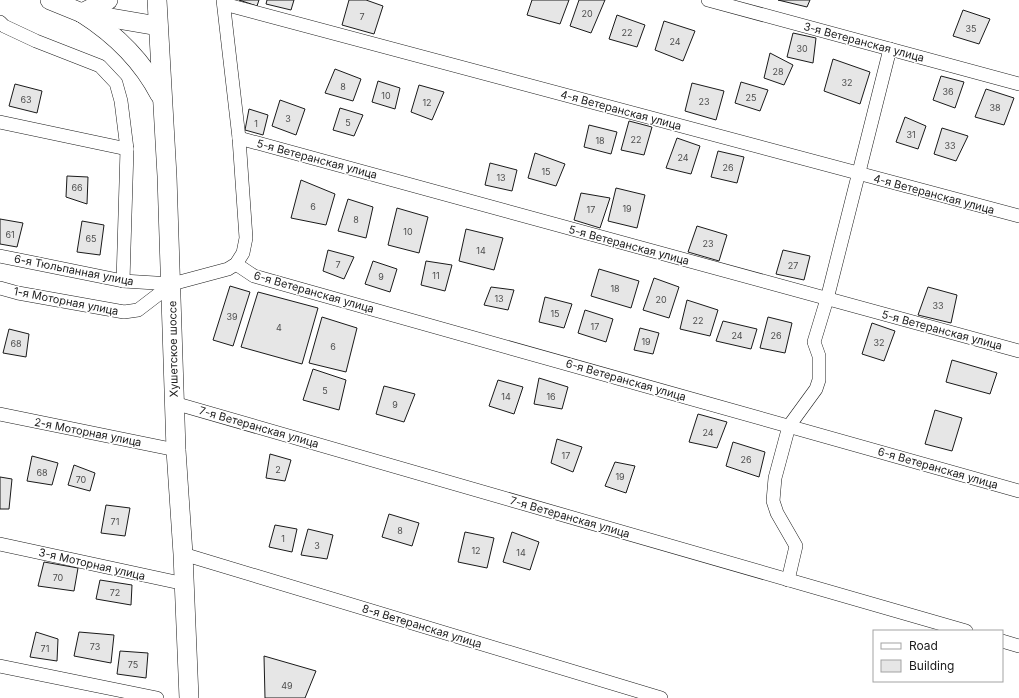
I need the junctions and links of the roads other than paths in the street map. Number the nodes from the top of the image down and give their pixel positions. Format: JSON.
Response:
{"nodes":[{"id":1,"x":50,"y":0,"type":"edge"},
{"id":2,"x":108,"y":0,"type":"edge"},
{"id":3,"x":157,"y":0,"type":"edge"},
{"id":4,"x":708,"y":0,"type":"edge"},
{"id":5,"x":224,"y":2,"type":"edge"},
{"id":6,"x":82,"y":13,"type":"junction"},
{"id":7,"x":0,"y":22,"type":"edge"},
{"id":8,"x":158,"y":26,"type":"junction"},
{"id":9,"x":890,"y":49,"type":"junction"},
{"id":10,"x":1019,"y":84,"type":"edge"},
{"id":11,"x":162,"y":99,"type":"junction"},
{"id":12,"x":0,"y":122,"type":"edge"},
{"id":13,"x":239,"y":138,"type":"junction"},
{"id":14,"x":127,"y":149,"type":"junction"},
{"id":15,"x":859,"y":174,"type":"junction"},
{"id":16,"x":1019,"y":216,"type":"edge"},
{"id":17,"x":0,"y":256,"type":"edge"},
{"id":18,"x":236,"y":264,"type":"junction"},
{"id":19,"x":123,"y":281,"type":"junction"},
{"id":20,"x":172,"y":284,"type":"junction"},
{"id":21,"x":0,"y":288,"type":"edge"},
{"id":22,"x":827,"y":299,"type":"junction"},
{"id":23,"x":1019,"y":351,"type":"edge"},
{"id":24,"x":174,"y":403,"type":"junction"},
{"id":25,"x":0,"y":414,"type":"edge"},
{"id":26,"x":789,"y":426,"type":"junction"},
{"id":27,"x":176,"y":450,"type":"junction"},
{"id":28,"x":1019,"y":491,"type":"edge"},
{"id":29,"x":0,"y":544,"type":"edge"},
{"id":30,"x":183,"y":554,"type":"junction"},
{"id":31,"x":788,"y":580,"type":"junction"},
{"id":32,"x":185,"y":584,"type":"junction"},
{"id":33,"x":963,"y":630,"type":"edge"},
{"id":34,"x":1003,"y":642,"type":"edge"},
{"id":35,"x":1019,"y":646,"type":"edge"},
{"id":36,"x":0,"y":666,"type":"edge"},
{"id":37,"x":157,"y":698,"type":"edge"},
{"id":38,"x":189,"y":698,"type":"edge"},
{"id":39,"x":660,"y":698,"type":"edge"}],
"edges":[{"from":1,"to":6,"type":"main road"},
{"from":2,"to":6,"type":"main road"},
{"from":3,"to":8,"type":"main road","name":"Хушетское шоссе"},
{"from":4,"to":9,"type":"street","name":"3-я Ветеранская улица"},
{"from":5,"to":13,"type":"street"},
{"from":5,"to":15,"type":"street","name":"4-я Ветеранская улица"},
{"from":6,"to":8,"type":"main road"},
{"from":6,"to":11,"type":"main road"},
{"from":7,"to":14,"type":"street"},
{"from":8,"to":11,"type":"main road","name":"Хушетское шоссе"},
{"from":9,"to":10,"type":"street","name":"3-я Ветеранская улица"},
{"from":9,"to":15,"type":"street"},
{"from":11,"to":20,"type":"main road","name":"Хушетское шоссе"},
{"from":12,"to":14,"type":"street"},
{"from":13,"to":18,"type":"street"},
{"from":13,"to":22,"type":"street","name":"5-я Ветеранская улица"},
{"from":14,"to":19,"type":"street"},
{"from":15,"to":16,"type":"street","name":"4-я Ветеранская улица"},
{"from":15,"to":22,"type":"street"},
{"from":17,"to":19,"type":"street","name":"6-я Тюльпанная улица"},
{"from":18,"to":20,"type":"street"},
{"from":18,"to":26,"type":"street","name":"6-я Ветеранская улица"},
{"from":19,"to":20,"type":"street","name":"6-я Тюльпанная улица"},
{"from":20,"to":21,"type":"street","name":"1-я Моторная улица"},
{"from":20,"to":24,"type":"main road","name":"Хушетское шоссе"},
{"from":22,"to":23,"type":"street","name":"5-я Ветеранская улица"},
{"from":22,"to":26,"type":"street"},
{"from":24,"to":27,"type":"main road","name":"Хушетское шоссе"},
{"from":24,"to":31,"type":"street","name":"7-я Ветеранская улица"},
{"from":25,"to":27,"type":"street","name":"2-я Моторная улица"},
{"from":26,"to":28,"type":"street","name":"6-я Ветеранская улица"},
{"from":26,"to":31,"type":"street"},
{"from":27,"to":30,"type":"main road","name":"Хушетское шоссе"},
{"from":29,"to":32,"type":"street","name":"3-я Моторная улица"},
{"from":30,"to":32,"type":"main road","name":"Хушетское шоссе"},
{"from":30,"to":39,"type":"street","name":"8-я Ветеранская улица"},
{"from":31,"to":33,"type":"street","name":"7-я Ветеранская улица"},
{"from":32,"to":38,"type":"main road","name":"Хушетское шоссе"},
{"from":34,"to":35,"type":"street"},
{"from":36,"to":37,"type":"street"}]}
